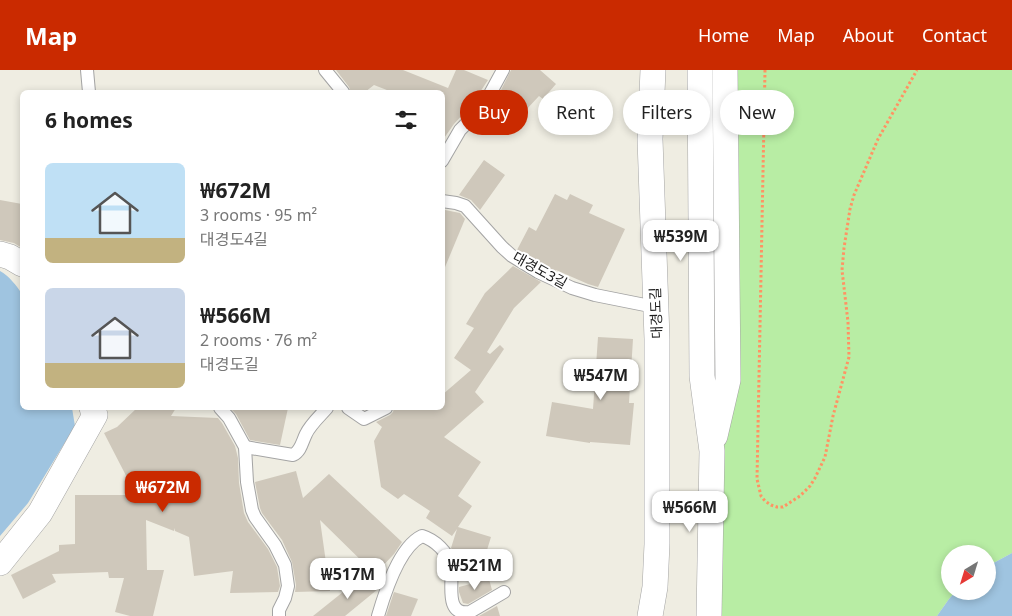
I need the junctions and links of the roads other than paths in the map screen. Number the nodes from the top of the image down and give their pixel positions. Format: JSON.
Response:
{"nodes":[{"id":1,"x":87,"y":70,"type":"edge"},
{"id":2,"x":325,"y":70,"type":"edge"},
{"id":3,"x":502,"y":70,"type":"edge"},
{"id":4,"x":653,"y":70,"type":"edge"},
{"id":5,"x":700,"y":70,"type":"edge"},
{"id":6,"x":725,"y":70,"type":"edge"},
{"id":7,"x":90,"y":90,"type":"edge"},
{"id":8,"x":341,"y":90,"type":"edge"},
{"id":9,"x":445,"y":155,"type":"edge"},
{"id":10,"x":445,"y":202,"type":"edge"},
{"id":11,"x":0,"y":254,"type":"edge"},
{"id":12,"x":20,"y":263,"type":"edge"},
{"id":13,"x":656,"y":307,"type":"junction"},
{"id":14,"x":99,"y":410,"type":"edge"},
{"id":15,"x":222,"y":410,"type":"edge"},
{"id":16,"x":324,"y":410,"type":"edge"},
{"id":17,"x":351,"y":410,"type":"edge"},
{"id":18,"x":382,"y":410,"type":"edge"},
{"id":19,"x":245,"y":447,"type":"junction"},
{"id":20,"x":712,"y":451,"type":"junction"},
{"id":21,"x":0,"y":563,"type":"edge"},
{"id":22,"x":504,"y":592,"type":"dead end"},
{"id":23,"x":279,"y":616,"type":"edge"},
{"id":24,"x":378,"y":616,"type":"edge"},
{"id":25,"x":650,"y":616,"type":"edge"},
{"id":26,"x":709,"y":616,"type":"edge"}],
"edges":[{"from":1,"to":7,"type":"lane"},
{"from":2,"to":8,"type":"lane"},
{"from":3,"to":9,"type":"lane"},
{"from":4,"to":13,"type":"street","name":"대경도길"},
{"from":5,"to":20,"type":"street"},
{"from":6,"to":20,"type":"street"},
{"from":10,"to":13,"type":"lane","name":"대경도3길"},
{"from":11,"to":12,"type":"street"},
{"from":13,"to":25,"type":"street","name":"대경도길"},
{"from":14,"to":21,"type":"street"},
{"from":15,"to":19,"type":"lane"},
{"from":16,"to":19,"type":"lane"},
{"from":17,"to":18,"type":"lane"},
{"from":19,"to":23,"type":"lane"},
{"from":20,"to":26,"type":"street"},
{"from":22,"to":24,"type":"lane"}]}
